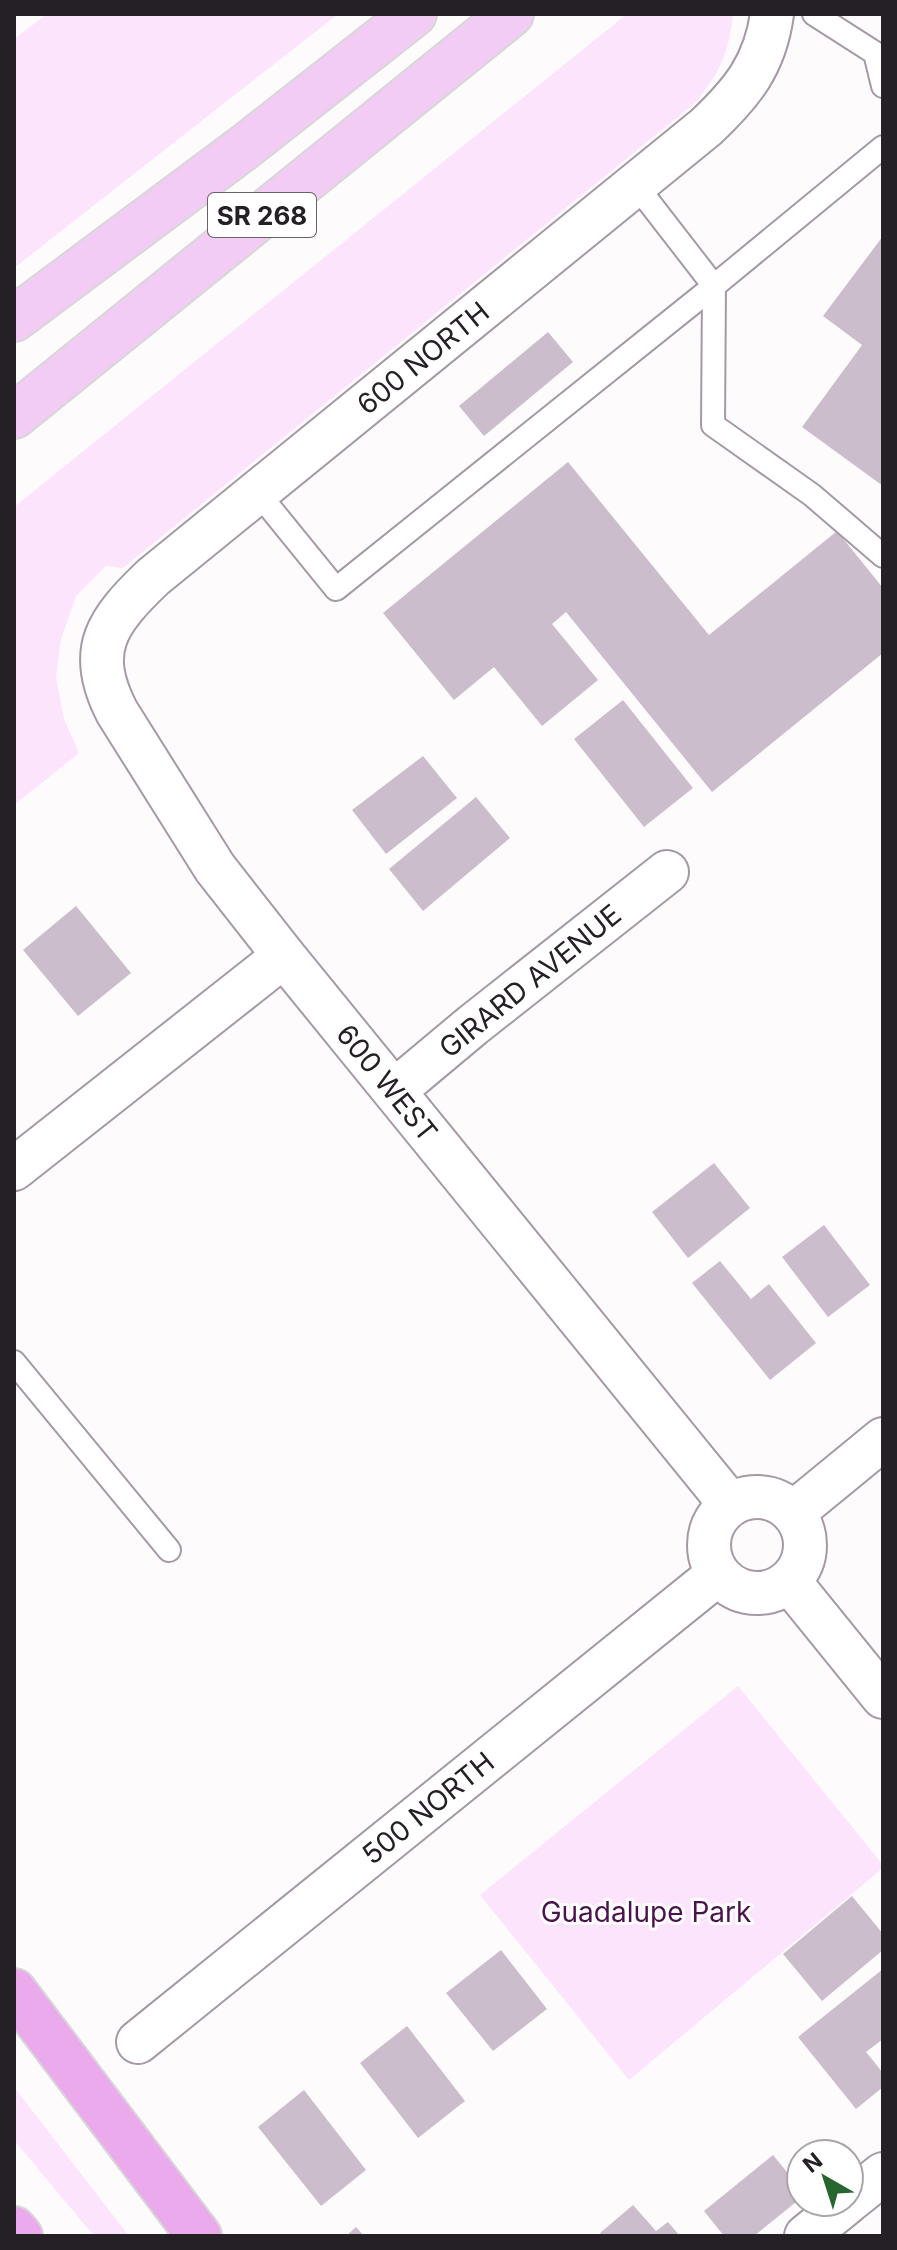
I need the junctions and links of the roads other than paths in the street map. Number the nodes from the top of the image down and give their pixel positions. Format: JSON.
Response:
{"nodes":[{"id":1,"x":414,"y":14,"type":"edge"},
{"id":2,"x":511,"y":14,"type":"edge"},
{"id":3,"x":772,"y":14,"type":"edge"},
{"id":4,"x":814,"y":14,"type":"edge"},
{"id":5,"x":883,"y":86,"type":"edge"},
{"id":6,"x":883,"y":147,"type":"edge"},
{"id":7,"x":635,"y":184,"type":"junction"},
{"id":8,"x":714,"y":286,"type":"junction"},
{"id":9,"x":14,"y":319,"type":"edge"},
{"id":10,"x":14,"y":416,"type":"edge"},
{"id":11,"x":258,"y":493,"type":"junction"},
{"id":12,"x":883,"y":556,"type":"edge"},
{"id":13,"x":106,"y":633,"type":"joint"},
{"id":14,"x":667,"y":872,"type":"dead end"},
{"id":15,"x":284,"y":956,"type":"junction"},
{"id":16,"x":394,"y":1091,"type":"junction"},
{"id":17,"x":14,"y":1169,"type":"edge"},
{"id":18,"x":14,"y":1362,"type":"edge"},
{"id":19,"x":883,"y":1439,"type":"edge"},
{"id":20,"x":730,"y":1504,"type":"junction"},
{"id":21,"x":794,"y":1512,"type":"junction"},
{"id":22,"x":169,"y":1550,"type":"dead end"},
{"id":23,"x":718,"y":1574,"type":"junction"},
{"id":24,"x":789,"y":1581,"type":"junction"},
{"id":25,"x":883,"y":1697,"type":"edge"},
{"id":26,"x":14,"y":1991,"type":"edge"},
{"id":27,"x":138,"y":2042,"type":"dead end"},
{"id":28,"x":883,"y":2174,"type":"edge"},
{"id":29,"x":865,"y":2189,"type":"edge"},
{"id":30,"x":829,"y":2218,"type":"edge"},
{"id":31,"x":14,"y":2229,"type":"edge"},
{"id":32,"x":20,"y":2236,"type":"edge"},
{"id":33,"x":199,"y":2236,"type":"edge"},
{"id":34,"x":806,"y":2236,"type":"edge"}],
"edges":[{"from":1,"to":9,"type":"main road","number":"SR 268"},
{"from":2,"to":10,"type":"main road","number":"SR 268"},
{"from":3,"to":7,"type":"street","name":"600 NORTH"},
{"from":4,"to":5,"type":"lane"},
{"from":6,"to":8,"type":"lane"},
{"from":7,"to":8,"type":"lane"},
{"from":7,"to":11,"type":"street","name":"600 NORTH"},
{"from":8,"to":11,"type":"lane"},
{"from":8,"to":12,"type":"lane"},
{"from":11,"to":13,"type":"street","name":"600 NORTH"},
{"from":13,"to":15,"type":"street","name":"600 WEST"},
{"from":14,"to":16,"type":"street","name":"GIRARD AVENUE"},
{"from":15,"to":16,"type":"street","name":"600 WEST"},
{"from":15,"to":17,"type":"street"},
{"from":16,"to":20,"type":"street","name":"600 WEST"},
{"from":18,"to":22,"type":"lane"},
{"from":19,"to":21,"type":"street"},
{"from":20,"to":21,"type":"street"},
{"from":20,"to":23,"type":"street"},
{"from":21,"to":24,"type":"street"},
{"from":23,"to":24,"type":"street"},
{"from":23,"to":27,"type":"street","name":"500 NORTH"},
{"from":24,"to":25,"type":"street"},
{"from":26,"to":33,"type":"highway"},
{"from":28,"to":29,"type":"street"},
{"from":30,"to":34,"type":"street"},
{"from":31,"to":32,"type":"highway"}]}
